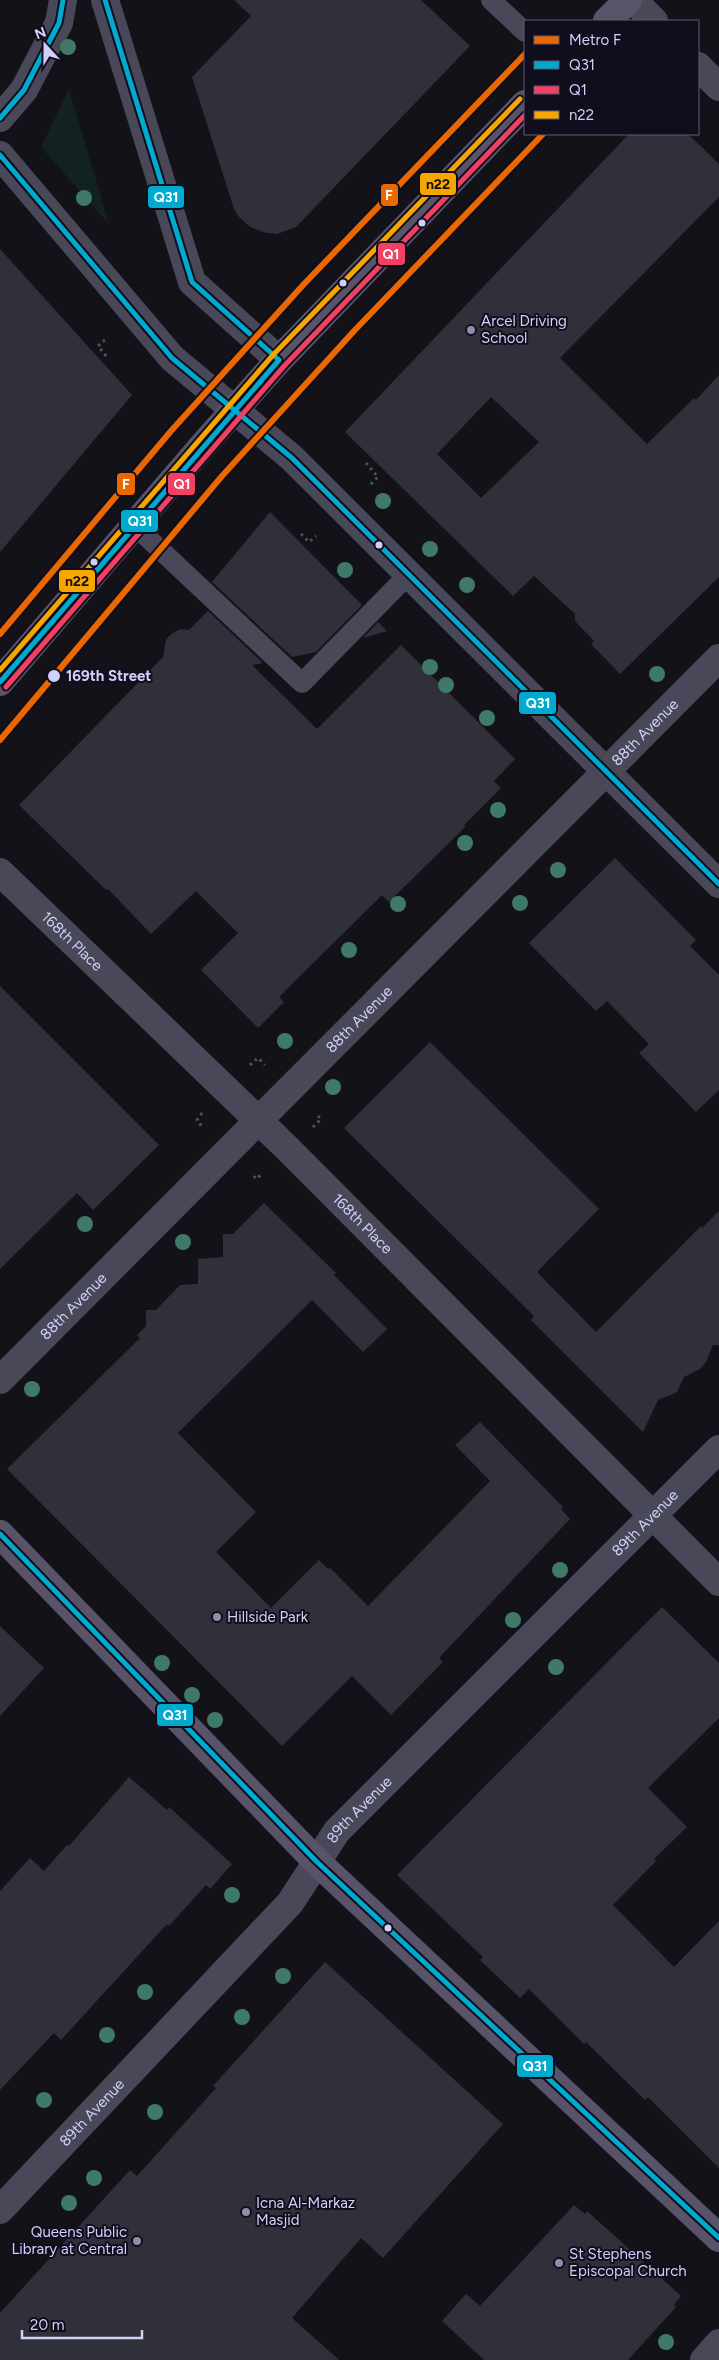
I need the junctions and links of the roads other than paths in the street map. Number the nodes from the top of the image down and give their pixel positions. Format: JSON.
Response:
{"nodes":[{"id":1,"x":63,"y":0,"type":"edge"},
{"id":2,"x":105,"y":0,"type":"edge"},
{"id":3,"x":491,"y":0,"type":"edge"},
{"id":4,"x":628,"y":0,"type":"edge"},
{"id":5,"x":633,"y":0,"type":"edge"},
{"id":6,"x":608,"y":20,"type":"edge"},
{"id":7,"x":653,"y":20,"type":"edge"},
{"id":8,"x":524,"y":31,"type":"edge"},
{"id":9,"x":699,"y":67,"type":"edge"},
{"id":10,"x":719,"y":87,"type":"edge"},
{"id":11,"x":524,"y":105,"type":"edge"},
{"id":12,"x":0,"y":118,"type":"edge"},
{"id":13,"x":0,"y":155,"type":"edge"},
{"id":14,"x":279,"y":360,"type":"junction"},
{"id":15,"x":233,"y":411,"type":"junction"},
{"id":16,"x":135,"y":526,"type":"junction"},
{"id":17,"x":409,"y":574,"type":"junction"},
{"id":18,"x":719,"y":658,"type":"edge"},
{"id":19,"x":0,"y":682,"type":"edge"},
{"id":20,"x":606,"y":771,"type":"junction"},
{"id":21,"x":0,"y":872,"type":"edge"},
{"id":22,"x":719,"y":884,"type":"edge"},
{"id":23,"x":259,"y":1121,"type":"junction"},
{"id":24,"x":0,"y":1380,"type":"edge"},
{"id":25,"x":719,"y":1449,"type":"edge"},
{"id":26,"x":653,"y":1516,"type":"junction"},
{"id":27,"x":0,"y":1534,"type":"edge"},
{"id":28,"x":719,"y":1582,"type":"edge"},
{"id":29,"x":316,"y":1861,"type":"junction"},
{"id":30,"x":0,"y":2210,"type":"edge"},
{"id":31,"x":719,"y":2238,"type":"edge"},
{"id":32,"x":719,"y":2343,"type":"edge"},
{"id":33,"x":704,"y":2360,"type":"edge"}],
"edges":[{"from":1,"to":12,"type":"street"},
{"from":2,"to":14,"type":"street"},
{"from":3,"to":8,"type":"lane"},
{"from":4,"to":6,"type":"main road"},
{"from":5,"to":7,"type":"street"},
{"from":9,"to":10,"type":"street"},
{"from":11,"to":14,"type":"main road"},
{"from":13,"to":15,"type":"street"},
{"from":14,"to":15,"type":"main road"},
{"from":15,"to":16,"type":"main road"},
{"from":15,"to":17,"type":"street"},
{"from":16,"to":17,"type":"lane"},
{"from":16,"to":19,"type":"main road"},
{"from":17,"to":20,"type":"street"},
{"from":18,"to":20,"type":"street","name":"88th Avenue"},
{"from":20,"to":22,"type":"street"},
{"from":20,"to":23,"type":"street","name":"88th Avenue"},
{"from":21,"to":23,"type":"street","name":"168th Place"},
{"from":23,"to":24,"type":"street","name":"88th Avenue"},
{"from":23,"to":26,"type":"street","name":"168th Place"},
{"from":25,"to":26,"type":"street","name":"89th Avenue"},
{"from":26,"to":28,"type":"street","name":"168th Place"},
{"from":26,"to":29,"type":"street","name":"89th Avenue"},
{"from":27,"to":29,"type":"main road"},
{"from":29,"to":30,"type":"street","name":"89th Avenue"},
{"from":29,"to":31,"type":"main road"},
{"from":32,"to":33,"type":"street"}]}
